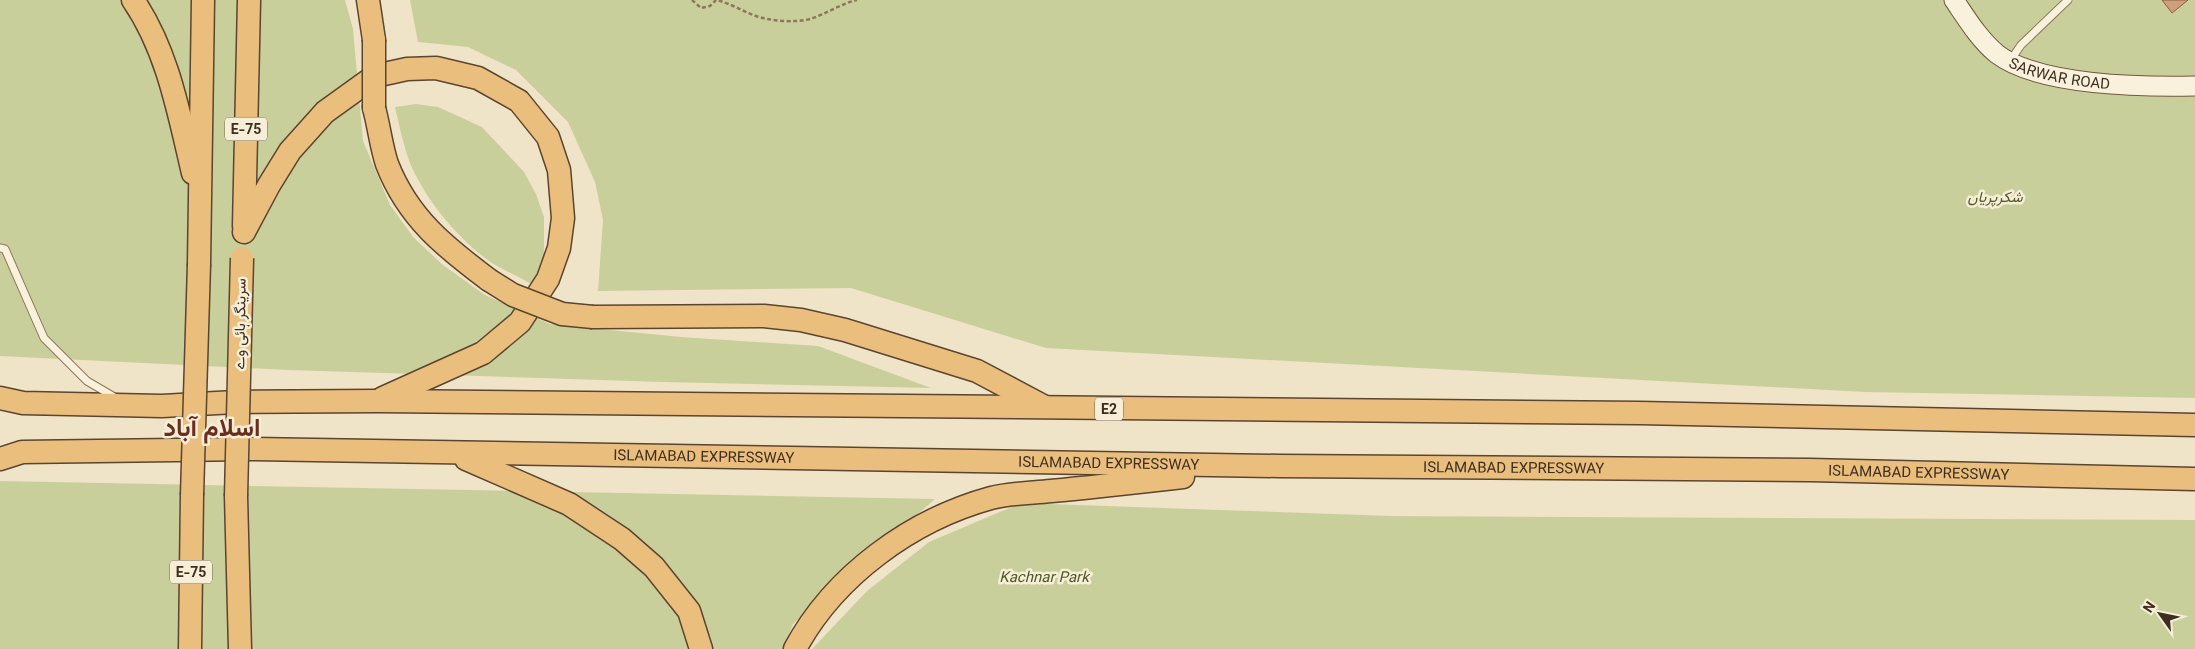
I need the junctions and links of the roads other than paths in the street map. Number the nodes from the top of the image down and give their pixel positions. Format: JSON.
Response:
{"nodes":[{"id":1,"x":133,"y":0,"type":"edge"},
{"id":2,"x":203,"y":0,"type":"edge"},
{"id":3,"x":249,"y":0,"type":"edge"},
{"id":4,"x":368,"y":0,"type":"edge"},
{"id":5,"x":1954,"y":0,"type":"edge"},
{"id":6,"x":2068,"y":0,"type":"edge"},
{"id":7,"x":2009,"y":62,"type":"junction"},
{"id":8,"x":2195,"y":86,"type":"edge"},
{"id":9,"x":201,"y":210,"type":"junction"},
{"id":10,"x":244,"y":232,"type":"junction"},
{"id":11,"x":0,"y":248,"type":"edge"},
{"id":12,"x":0,"y":398,"type":"edge"},
{"id":13,"x":378,"y":401,"type":"junction"},
{"id":14,"x":127,"y":405,"type":"junction"},
{"id":15,"x":1048,"y":408,"type":"junction"},
{"id":16,"x":2195,"y":425,"type":"edge"},
{"id":17,"x":453,"y":453,"type":"junction"},
{"id":18,"x":0,"y":459,"type":"edge"},
{"id":19,"x":1279,"y":466,"type":"junction"},
{"id":20,"x":2195,"y":479,"type":"edge"},
{"id":21,"x":190,"y":649,"type":"edge"},
{"id":22,"x":240,"y":649,"type":"edge"},
{"id":23,"x":701,"y":649,"type":"edge"},
{"id":24,"x":795,"y":649,"type":"edge"}],
"edges":[{"from":1,"to":9,"type":"highway"},
{"from":2,"to":9,"type":"highway","number":"E-75"},
{"from":3,"to":10,"type":"highway","name":"سرینگر ہائی وے","number":"E-75"},
{"from":4,"to":15,"type":"highway","bridge":true},
{"from":5,"to":7,"type":"main road","name":"SARWAR ROAD"},
{"from":6,"to":7,"type":"lane"},
{"from":7,"to":8,"type":"main road","name":"SARWAR ROAD"},
{"from":9,"to":21,"type":"highway","number":"E-75","bridge":true},
{"from":10,"to":13,"type":"highway"},
{"from":10,"to":22,"type":"highway","name":"سرینگر ہائی وے","number":"E-75","bridge":true},
{"from":11,"to":14,"type":"lane"},
{"from":12,"to":14,"type":"highway","number":"E2"},
{"from":13,"to":14,"type":"highway","number":"E2"},
{"from":13,"to":15,"type":"highway","number":"E2"},
{"from":15,"to":16,"type":"highway","number":"E2"},
{"from":17,"to":18,"type":"highway","name":"ISLAMABAD EXPRESSWAY"},
{"from":17,"to":19,"type":"highway","name":"ISLAMABAD EXPRESSWAY"},
{"from":17,"to":23,"type":"highway"},
{"from":19,"to":20,"type":"highway","name":"ISLAMABAD EXPRESSWAY"},
{"from":19,"to":24,"type":"highway"}]}
